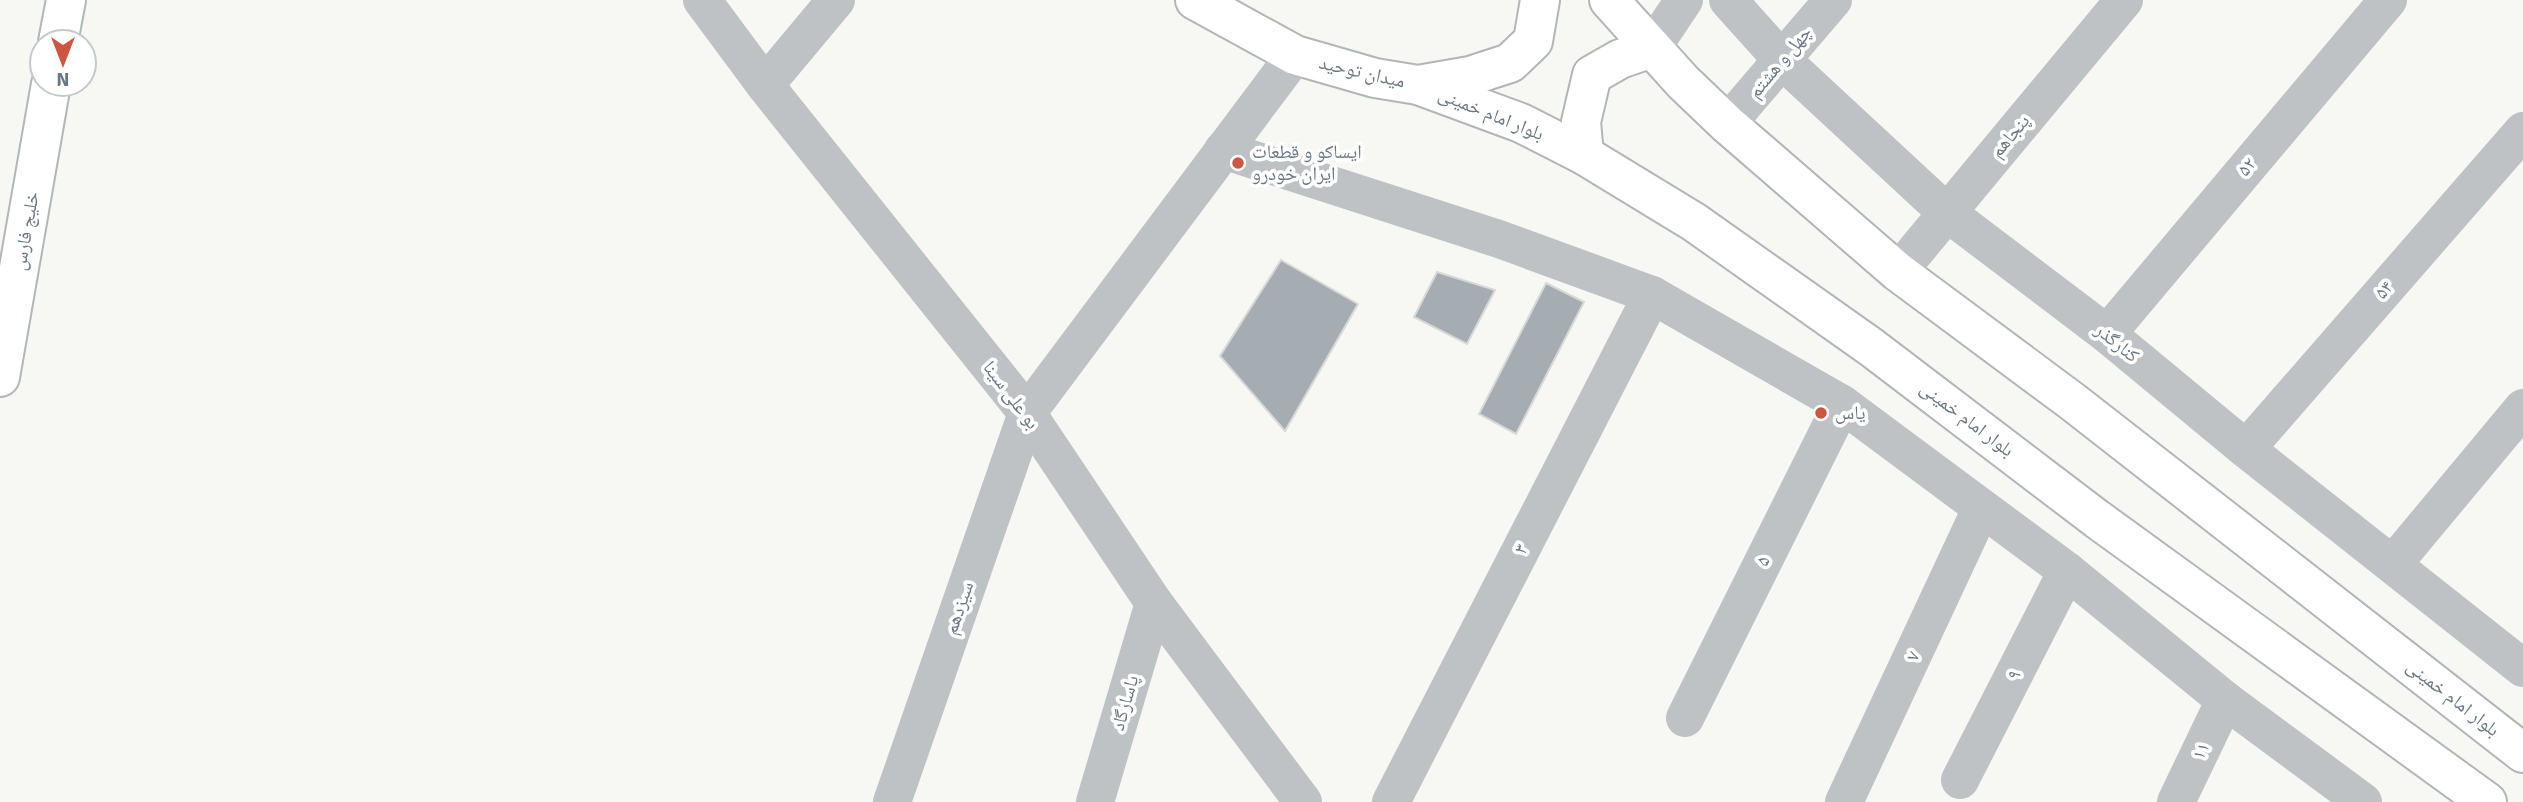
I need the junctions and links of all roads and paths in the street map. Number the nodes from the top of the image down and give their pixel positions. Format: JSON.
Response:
{"nodes":[{"id":1,"x":66,"y":0,"type":"edge"},
{"id":2,"x":702,"y":0,"type":"edge"},
{"id":3,"x":836,"y":0,"type":"edge"},
{"id":4,"x":1195,"y":0,"type":"edge"},
{"id":5,"x":1540,"y":0,"type":"edge"},
{"id":6,"x":1609,"y":0,"type":"edge"},
{"id":7,"x":1684,"y":0,"type":"edge"},
{"id":8,"x":1728,"y":0,"type":"edge"},
{"id":9,"x":1833,"y":0,"type":"edge"},
{"id":10,"x":2124,"y":0,"type":"edge"},
{"id":11,"x":2388,"y":0,"type":"edge"},
{"id":12,"x":61,"y":28,"type":"edge"},
{"id":13,"x":1652,"y":48,"type":"junction"},
{"id":14,"x":1295,"y":55,"type":"junction"},
{"id":15,"x":1782,"y":60,"type":"junction"},
{"id":16,"x":765,"y":85,"type":"junction"},
{"id":17,"x":1418,"y":85,"type":"junction"},
{"id":18,"x":49,"y":98,"type":"edge"},
{"id":19,"x":1727,"y":124,"type":"junction"},
{"id":20,"x":2523,"y":131,"type":"edge"},
{"id":21,"x":1223,"y":150,"type":"junction"},
{"id":22,"x":1584,"y":155,"type":"junction"},
{"id":23,"x":1946,"y":212,"type":"junction"},
{"id":24,"x":1898,"y":272,"type":"junction"},
{"id":25,"x":1652,"y":295,"type":"junction"},
{"id":26,"x":2107,"y":334,"type":"junction"},
{"id":27,"x":0,"y":377,"type":"edge"},
{"id":28,"x":1842,"y":404,"type":"junction"},
{"id":29,"x":2523,"y":408,"type":"edge"},
{"id":30,"x":1027,"y":413,"type":"junction"},
{"id":31,"x":2246,"y":449,"type":"junction"},
{"id":32,"x":1981,"y":509,"type":"junction"},
{"id":33,"x":2393,"y":564,"type":"junction"},
{"id":34,"x":2067,"y":571,"type":"junction"},
{"id":35,"x":1154,"y":603,"type":"junction"},
{"id":36,"x":2520,"y":661,"type":"edge"},
{"id":37,"x":2225,"y":700,"type":"junction"},
{"id":38,"x":1685,"y":718,"type":"dead end"},
{"id":39,"x":2523,"y":752,"type":"edge"},
{"id":40,"x":1960,"y":780,"type":"dead end"},
{"id":41,"x":892,"y":802,"type":"edge"},
{"id":42,"x":1095,"y":802,"type":"edge"},
{"id":43,"x":1303,"y":802,"type":"edge"},
{"id":44,"x":1391,"y":802,"type":"edge"},
{"id":45,"x":1844,"y":802,"type":"edge"},
{"id":46,"x":2176,"y":802,"type":"edge"},
{"id":47,"x":2363,"y":802,"type":"edge"},
{"id":48,"x":2487,"y":802,"type":"edge"}],
"edges":[{"from":1,"to":12,"type":"main road"},
{"from":2,"to":16,"type":"street","name":"بو علی سینا"},
{"from":3,"to":16,"type":"street"},
{"from":4,"to":14,"type":"main road","name":"میدان توحید"},
{"from":5,"to":17,"type":"main road","name":"میدان توحید"},
{"from":6,"to":13,"type":"main road","name":"بلوار امام خمینی"},
{"from":7,"to":13,"type":"street"},
{"from":8,"to":15,"type":"street","name":"کنارگذر"},
{"from":9,"to":15,"type":"street","name":"چهل و هشتم"},
{"from":10,"to":23,"type":"street","name":"پنجاهم"},
{"from":11,"to":26,"type":"street","name":"۵۲"},
{"from":13,"to":19,"type":"main road","name":"بلوار امام خمینی"},
{"from":13,"to":22,"type":"main road"},
{"from":14,"to":17,"type":"main road","name":"میدان توحید"},
{"from":14,"to":21,"type":"street","name":"سیزدهم"},
{"from":15,"to":19,"type":"street","name":"چهل و هشتم"},
{"from":15,"to":23,"type":"street","name":"کنارگذر"},
{"from":16,"to":30,"type":"street","name":"بو علی سینا"},
{"from":17,"to":22,"type":"main road","name":"بلوار امام خمینی"},
{"from":18,"to":27,"type":"main road","name":"خلیج فارس"},
{"from":19,"to":24,"type":"main road","name":"بلوار امام خمینی"},
{"from":20,"to":31,"type":"street","name":"۵۴"},
{"from":21,"to":25,"type":"street"},
{"from":21,"to":30,"type":"street","name":"سیزدهم"},
{"from":22,"to":48,"type":"main road","name":"بلوار امام خمینی"},
{"from":23,"to":24,"type":"street","name":"پنجاهم"},
{"from":23,"to":26,"type":"street","name":"کنارگذر"},
{"from":24,"to":39,"type":"main road","name":"بلوار امام خمینی"},
{"from":25,"to":28,"type":"street"},
{"from":25,"to":44,"type":"street","name":"۳"},
{"from":26,"to":31,"type":"street","name":"کنارگذر"},
{"from":28,"to":32,"type":"street"},
{"from":28,"to":38,"type":"street","name":"۵"},
{"from":29,"to":33,"type":"street"},
{"from":30,"to":35,"type":"street","name":"بو علی سینا"},
{"from":30,"to":41,"type":"street","name":"سیزدهم"},
{"from":31,"to":33,"type":"street","name":"کنارگذر"},
{"from":32,"to":34,"type":"street"},
{"from":32,"to":45,"type":"street","name":"۷"},
{"from":33,"to":36,"type":"street","name":"کنارگذر"},
{"from":34,"to":37,"type":"street"},
{"from":34,"to":40,"type":"street","name":"۹"},
{"from":35,"to":42,"type":"street","name":"پاسارگاد"},
{"from":35,"to":43,"type":"street","name":"بو علی سینا"},
{"from":37,"to":46,"type":"street","name":"۱۱"},
{"from":37,"to":47,"type":"street"}]}
